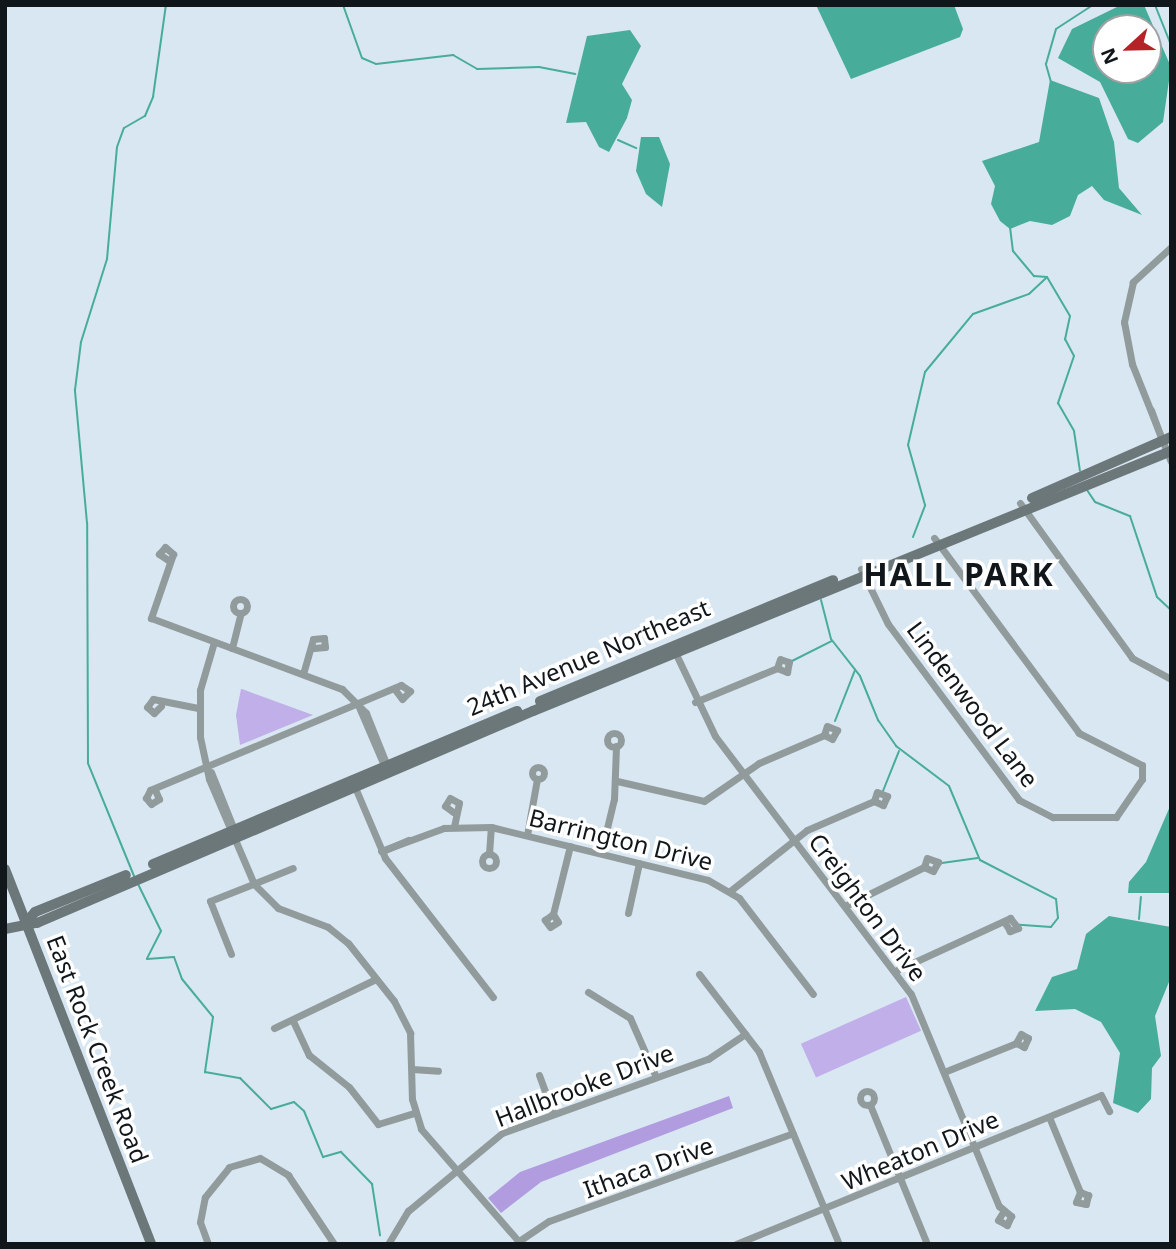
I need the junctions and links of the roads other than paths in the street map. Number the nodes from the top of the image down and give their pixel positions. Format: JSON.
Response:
{"nodes":[{"id":1,"x":1171,"y":247,"type":"edge"},
{"id":2,"x":1166,"y":439,"type":"edge"},
{"id":3,"x":1169,"y":455,"type":"edge"},
{"id":4,"x":1021,"y":505,"type":"junction"},
{"id":5,"x":936,"y":540,"type":"junction"},
{"id":6,"x":168,"y":560,"type":"dead end"},
{"id":7,"x":862,"y":571,"type":"junction"},
{"id":8,"x":241,"y":613,"type":"dead end"},
{"id":9,"x":214,"y":642,"type":"junction"},
{"id":10,"x":671,"y":643,"type":"junction"},
{"id":11,"x":232,"y":648,"type":"junction"},
{"id":12,"x":314,"y":648,"type":"dead end"},
{"id":13,"x":675,"y":655,"type":"junction"},
{"id":14,"x":777,"y":668,"type":"dead end"},
{"id":15,"x":303,"y":674,"type":"junction"},
{"id":16,"x":1171,"y":679,"type":"edge"},
{"id":17,"x":396,"y":691,"type":"dead end"},
{"id":18,"x":695,"y":702,"type":"junction"},
{"id":19,"x":357,"y":703,"type":"junction"},
{"id":20,"x":161,"y":706,"type":"dead end"},
{"id":21,"x":198,"y":708,"type":"junction"},
{"id":22,"x":824,"y":735,"type":"dead end"},
{"id":23,"x":616,"y":746,"type":"dead end"},
{"id":24,"x":384,"y":763,"type":"junction"},
{"id":25,"x":207,"y":767,"type":"junction"},
{"id":26,"x":743,"y":774,"type":"junction"},
{"id":27,"x":389,"y":775,"type":"junction"},
{"id":28,"x":351,"y":778,"type":"junction"},
{"id":29,"x":537,"y":779,"type":"dead end"},
{"id":30,"x":617,"y":781,"type":"junction"},
{"id":31,"x":155,"y":790,"type":"dead end"},
{"id":32,"x":355,"y":790,"type":"junction"},
{"id":33,"x":874,"y":801,"type":"dead end"},
{"id":34,"x":453,"y":812,"type":"dead end"},
{"id":35,"x":454,"y":826,"type":"junction"},
{"id":36,"x":491,"y":827,"type":"junction"},
{"id":37,"x":232,"y":828,"type":"junction"},
{"id":38,"x":527,"y":835,"type":"junction"},
{"id":39,"x":236,"y":840,"type":"junction"},
{"id":40,"x":793,"y":840,"type":"junction"},
{"id":41,"x":570,"y":846,"type":"junction"},
{"id":42,"x":381,"y":851,"type":"junction"},
{"id":43,"x":601,"y":853,"type":"junction"},
{"id":44,"x":489,"y":854,"type":"dead end"},
{"id":45,"x":639,"y":863,"type":"junction"},
{"id":46,"x":924,"y":867,"type":"dead end"},
{"id":47,"x":293,"y":868,"type":"dead end"},
{"id":48,"x":5,"y":869,"type":"edge"},
{"id":49,"x":146,"y":870,"type":"junction"},
{"id":50,"x":254,"y":884,"type":"junction"},
{"id":51,"x":730,"y":891,"type":"junction"},
{"id":52,"x":845,"y":906,"type":"junction"},
{"id":53,"x":628,"y":913,"type":"dead end"},
{"id":54,"x":553,"y":914,"type":"dead end"},
{"id":55,"x":26,"y":922,"type":"junction"},
{"id":56,"x":1005,"y":923,"type":"dead end"},
{"id":57,"x":5,"y":929,"type":"edge"},
{"id":58,"x":231,"y":954,"type":"dead end"},
{"id":59,"x":895,"y":971,"type":"junction"},
{"id":60,"x":699,"y":974,"type":"dead end"},
{"id":61,"x":376,"y":979,"type":"junction"},
{"id":62,"x":588,"y":992,"type":"dead end"},
{"id":63,"x":813,"y":994,"type":"dead end"},
{"id":64,"x":493,"y":997,"type":"dead end"},
{"id":65,"x":293,"y":1021,"type":"junction"},
{"id":66,"x":274,"y":1028,"type":"dead end"},
{"id":67,"x":745,"y":1034,"type":"junction"},
{"id":68,"x":1016,"y":1042,"type":"dead end"},
{"id":69,"x":412,"y":1069,"type":"junction"},
{"id":70,"x":438,"y":1071,"type":"dead end"},
{"id":71,"x":944,"y":1072,"type":"junction"},
{"id":72,"x":539,"y":1075,"type":"dead end"},
{"id":73,"x":656,"y":1077,"type":"junction"},
{"id":74,"x":870,"y":1105,"type":"dead end"},
{"id":75,"x":1109,"y":1111,"type":"dead end"},
{"id":76,"x":415,"y":1113,"type":"junction"},
{"id":77,"x":553,"y":1113,"type":"junction"},
{"id":78,"x":1049,"y":1117,"type":"junction"},
{"id":79,"x":793,"y":1133,"type":"junction"},
{"id":80,"x":975,"y":1147,"type":"junction"},
{"id":81,"x":246,"y":1148,"type":"dead end"},
{"id":82,"x":247,"y":1159,"type":"junction"},
{"id":83,"x":456,"y":1171,"type":"junction"},
{"id":84,"x":900,"y":1178,"type":"junction"},
{"id":85,"x":1080,"y":1192,"type":"dead end"},
{"id":86,"x":825,"y":1210,"type":"junction"},
{"id":87,"x":1003,"y":1212,"type":"dead end"},
{"id":88,"x":520,"y":1243,"type":"edge"},
{"id":89,"x":151,"y":1244,"type":"edge"},
{"id":90,"x":208,"y":1244,"type":"edge"},
{"id":91,"x":334,"y":1244,"type":"edge"},
{"id":92,"x":388,"y":1244,"type":"edge"},
{"id":93,"x":736,"y":1244,"type":"edge"},
{"id":94,"x":839,"y":1244,"type":"edge"},
{"id":95,"x":927,"y":1244,"type":"edge"}],
"edges":[{"from":1,"to":2,"type":"street"},
{"from":2,"to":3,"type":"street"},
{"from":2,"to":4,"type":"street","name":"24th Avenue Northeast"},
{"from":3,"to":4,"type":"street","name":"24th Avenue Northeast"},
{"from":4,"to":5,"type":"street","name":"24th Avenue Northeast"},
{"from":4,"to":16,"type":"street"},
{"from":5,"to":7,"type":"street","name":"24th Avenue Northeast"},
{"from":5,"to":7,"type":"street","name":"Lindenwood Lane"},
{"from":6,"to":9,"type":"street"},
{"from":7,"to":10,"type":"street","name":"24th Avenue Northeast"},
{"from":7,"to":13,"type":"street","name":"24th Avenue Northeast"},
{"from":8,"to":11,"type":"street"},
{"from":9,"to":11,"type":"street"},
{"from":9,"to":21,"type":"street"},
{"from":10,"to":13,"type":"street","name":"Creighton Drive"},
{"from":10,"to":24,"type":"street","name":"24th Avenue Northeast"},
{"from":11,"to":15,"type":"street"},
{"from":12,"to":15,"type":"street"},
{"from":13,"to":18,"type":"street","name":"Creighton Drive"},
{"from":13,"to":27,"type":"street","name":"24th Avenue Northeast"},
{"from":14,"to":18,"type":"street"},
{"from":15,"to":19,"type":"street"},
{"from":17,"to":19,"type":"street"},
{"from":18,"to":26,"type":"street","name":"Creighton Drive"},
{"from":19,"to":24,"type":"street"},
{"from":19,"to":25,"type":"street"},
{"from":20,"to":21,"type":"street"},
{"from":21,"to":25,"type":"street"},
{"from":22,"to":26,"type":"street"},
{"from":23,"to":30,"type":"street"},
{"from":24,"to":27,"type":"street"},
{"from":24,"to":28,"type":"street","name":"24th Avenue Northeast"},
{"from":25,"to":31,"type":"street"},
{"from":25,"to":37,"type":"street"},
{"from":26,"to":30,"type":"street"},
{"from":26,"to":40,"type":"street","name":"Creighton Drive"},
{"from":27,"to":32,"type":"street","name":"24th Avenue Northeast"},
{"from":28,"to":32,"type":"street"},
{"from":28,"to":37,"type":"street","name":"24th Avenue Northeast"},
{"from":29,"to":38,"type":"street"},
{"from":30,"to":43,"type":"street"},
{"from":32,"to":39,"type":"street","name":"24th Avenue Northeast"},
{"from":32,"to":42,"type":"street"},
{"from":33,"to":40,"type":"street"},
{"from":34,"to":35,"type":"street"},
{"from":35,"to":36,"type":"street","name":"Barrington Drive"},
{"from":35,"to":42,"type":"street","name":"Barrington Drive"},
{"from":36,"to":38,"type":"street","name":"Barrington Drive"},
{"from":36,"to":44,"type":"street"},
{"from":37,"to":39,"type":"street"},
{"from":37,"to":49,"type":"street","name":"24th Avenue Northeast"},
{"from":38,"to":41,"type":"street","name":"Barrington Drive"},
{"from":39,"to":49,"type":"street","name":"24th Avenue Northeast"},
{"from":39,"to":50,"type":"street"},
{"from":40,"to":51,"type":"street"},
{"from":40,"to":52,"type":"street","name":"Creighton Drive"},
{"from":41,"to":43,"type":"street","name":"Barrington Drive"},
{"from":41,"to":54,"type":"street"},
{"from":42,"to":64,"type":"street"},
{"from":43,"to":45,"type":"street","name":"Barrington Drive"},
{"from":45,"to":51,"type":"street","name":"Barrington Drive"},
{"from":45,"to":53,"type":"street"},
{"from":46,"to":52,"type":"street"},
{"from":47,"to":50,"type":"street"},
{"from":48,"to":55,"type":"street","name":"East Rock Creek Road"},
{"from":49,"to":55,"type":"street","name":"24th Avenue Northeast"},
{"from":50,"to":58,"type":"street"},
{"from":50,"to":61,"type":"street"},
{"from":51,"to":63,"type":"street","name":"Barrington Drive"},
{"from":52,"to":59,"type":"street","name":"Creighton Drive"},
{"from":55,"to":57,"type":"street","name":"24th Avenue Northeast"},
{"from":55,"to":89,"type":"street","name":"East Rock Creek Road"},
{"from":56,"to":59,"type":"street"},
{"from":59,"to":71,"type":"street","name":"Creighton Drive"},
{"from":60,"to":67,"type":"street"},
{"from":61,"to":65,"type":"street"},
{"from":61,"to":69,"type":"street"},
{"from":62,"to":73,"type":"street"},
{"from":65,"to":66,"type":"street"},
{"from":65,"to":76,"type":"street"},
{"from":67,"to":73,"type":"street","name":"Hallbrooke Drive"},
{"from":67,"to":79,"type":"street"},
{"from":68,"to":71,"type":"street"},
{"from":69,"to":70,"type":"street"},
{"from":69,"to":76,"type":"street"},
{"from":71,"to":80,"type":"street","name":"Creighton Drive"},
{"from":72,"to":77,"type":"street"},
{"from":73,"to":77,"type":"street","name":"Hallbrooke Drive"},
{"from":74,"to":84,"type":"street"},
{"from":75,"to":78,"type":"street","name":"Wheaton Drive"},
{"from":76,"to":83,"type":"street"},
{"from":77,"to":83,"type":"street","name":"Hallbrooke Drive"},
{"from":78,"to":80,"type":"street","name":"Wheaton Drive"},
{"from":78,"to":85,"type":"street"},
{"from":79,"to":86,"type":"street"},
{"from":79,"to":88,"type":"street","name":"Ithaca Drive"},
{"from":80,"to":84,"type":"street","name":"Wheaton Drive"},
{"from":80,"to":87,"type":"street","name":"Creighton Drive"},
{"from":81,"to":82,"type":"street"},
{"from":82,"to":90,"type":"street"},
{"from":82,"to":91,"type":"street"},
{"from":83,"to":88,"type":"street"},
{"from":83,"to":92,"type":"street","name":"Hallbrooke Drive"},
{"from":84,"to":86,"type":"street","name":"Wheaton Drive"},
{"from":84,"to":95,"type":"street"},
{"from":86,"to":93,"type":"street","name":"Wheaton Drive"},
{"from":86,"to":94,"type":"street"}]}
